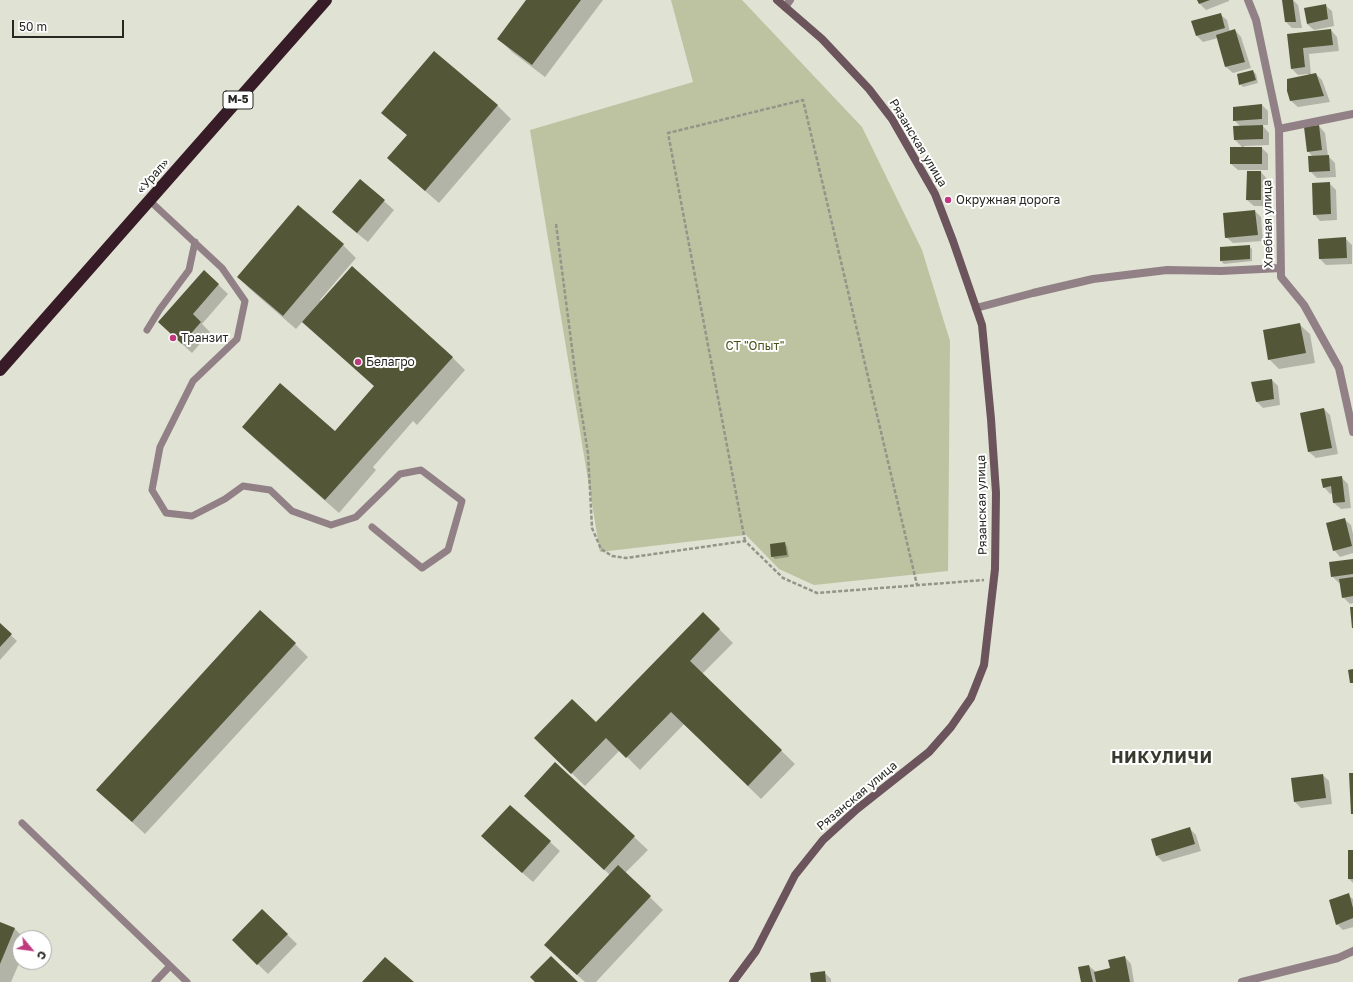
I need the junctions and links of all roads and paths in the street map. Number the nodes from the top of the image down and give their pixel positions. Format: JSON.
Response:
{"nodes":[{"id":1,"x":326,"y":0,"type":"edge"},
{"id":2,"x":777,"y":0,"type":"edge"},
{"id":3,"x":1248,"y":0,"type":"edge"},
{"id":4,"x":787,"y":3,"type":"edge"},
{"id":5,"x":1353,"y":114,"type":"edge"},
{"id":6,"x":1279,"y":129,"type":"junction"},
{"id":7,"x":150,"y":201,"type":"junction"},
{"id":8,"x":556,"y":224,"type":"dead end"},
{"id":9,"x":195,"y":242,"type":"junction"},
{"id":10,"x":1281,"y":268,"type":"junction"},
{"id":11,"x":976,"y":308,"type":"junction"},
{"id":12,"x":147,"y":330,"type":"dead end"},
{"id":13,"x":0,"y":370,"type":"edge"},
{"id":14,"x":1353,"y":432,"type":"edge"},
{"id":15,"x":372,"y":527,"type":"dead end"},
{"id":16,"x":745,"y":541,"type":"junction"},
{"id":17,"x":994,"y":579,"type":"junction"},
{"id":18,"x":918,"y":585,"type":"junction"},
{"id":19,"x":22,"y":823,"type":"dead end"},
{"id":20,"x":1353,"y":951,"type":"edge"},
{"id":21,"x":170,"y":966,"type":"junction"},
{"id":22,"x":156,"y":982,"type":"edge"},
{"id":23,"x":187,"y":982,"type":"edge"},
{"id":24,"x":733,"y":982,"type":"edge"},
{"id":25,"x":1242,"y":982,"type":"edge"}],
"edges":[{"from":1,"to":7,"type":"highway","name":"«Урал»","number":"М-5"},
{"from":2,"to":4,"type":"street","name":"Рязанская улица"},
{"from":3,"to":6,"type":"street","name":"Хлебная улица"},
{"from":4,"to":11,"type":"street","name":"Рязанская улица"},
{"from":5,"to":6,"type":"street"},
{"from":6,"to":10,"type":"street","name":"Хлебная улица"},
{"from":7,"to":9,"type":"lane"},
{"from":7,"to":13,"type":"highway","name":"«Урал»","number":"М-5"},
{"from":8,"to":16,"type":"path"},
{"from":9,"to":12,"type":"lane"},
{"from":9,"to":15,"type":"lane"},
{"from":10,"to":11,"type":"street"},
{"from":10,"to":14,"type":"street","name":"Хлебная улица"},
{"from":11,"to":17,"type":"street","name":"Рязанская улица"},
{"from":16,"to":18,"type":"path"},
{"from":16,"to":18,"type":"path"},
{"from":17,"to":18,"type":"path"},
{"from":17,"to":24,"type":"street","name":"Рязанская улица"},
{"from":19,"to":21,"type":"lane"},
{"from":20,"to":25,"type":"street"},
{"from":21,"to":22,"type":"lane"},
{"from":21,"to":23,"type":"lane"}]}
